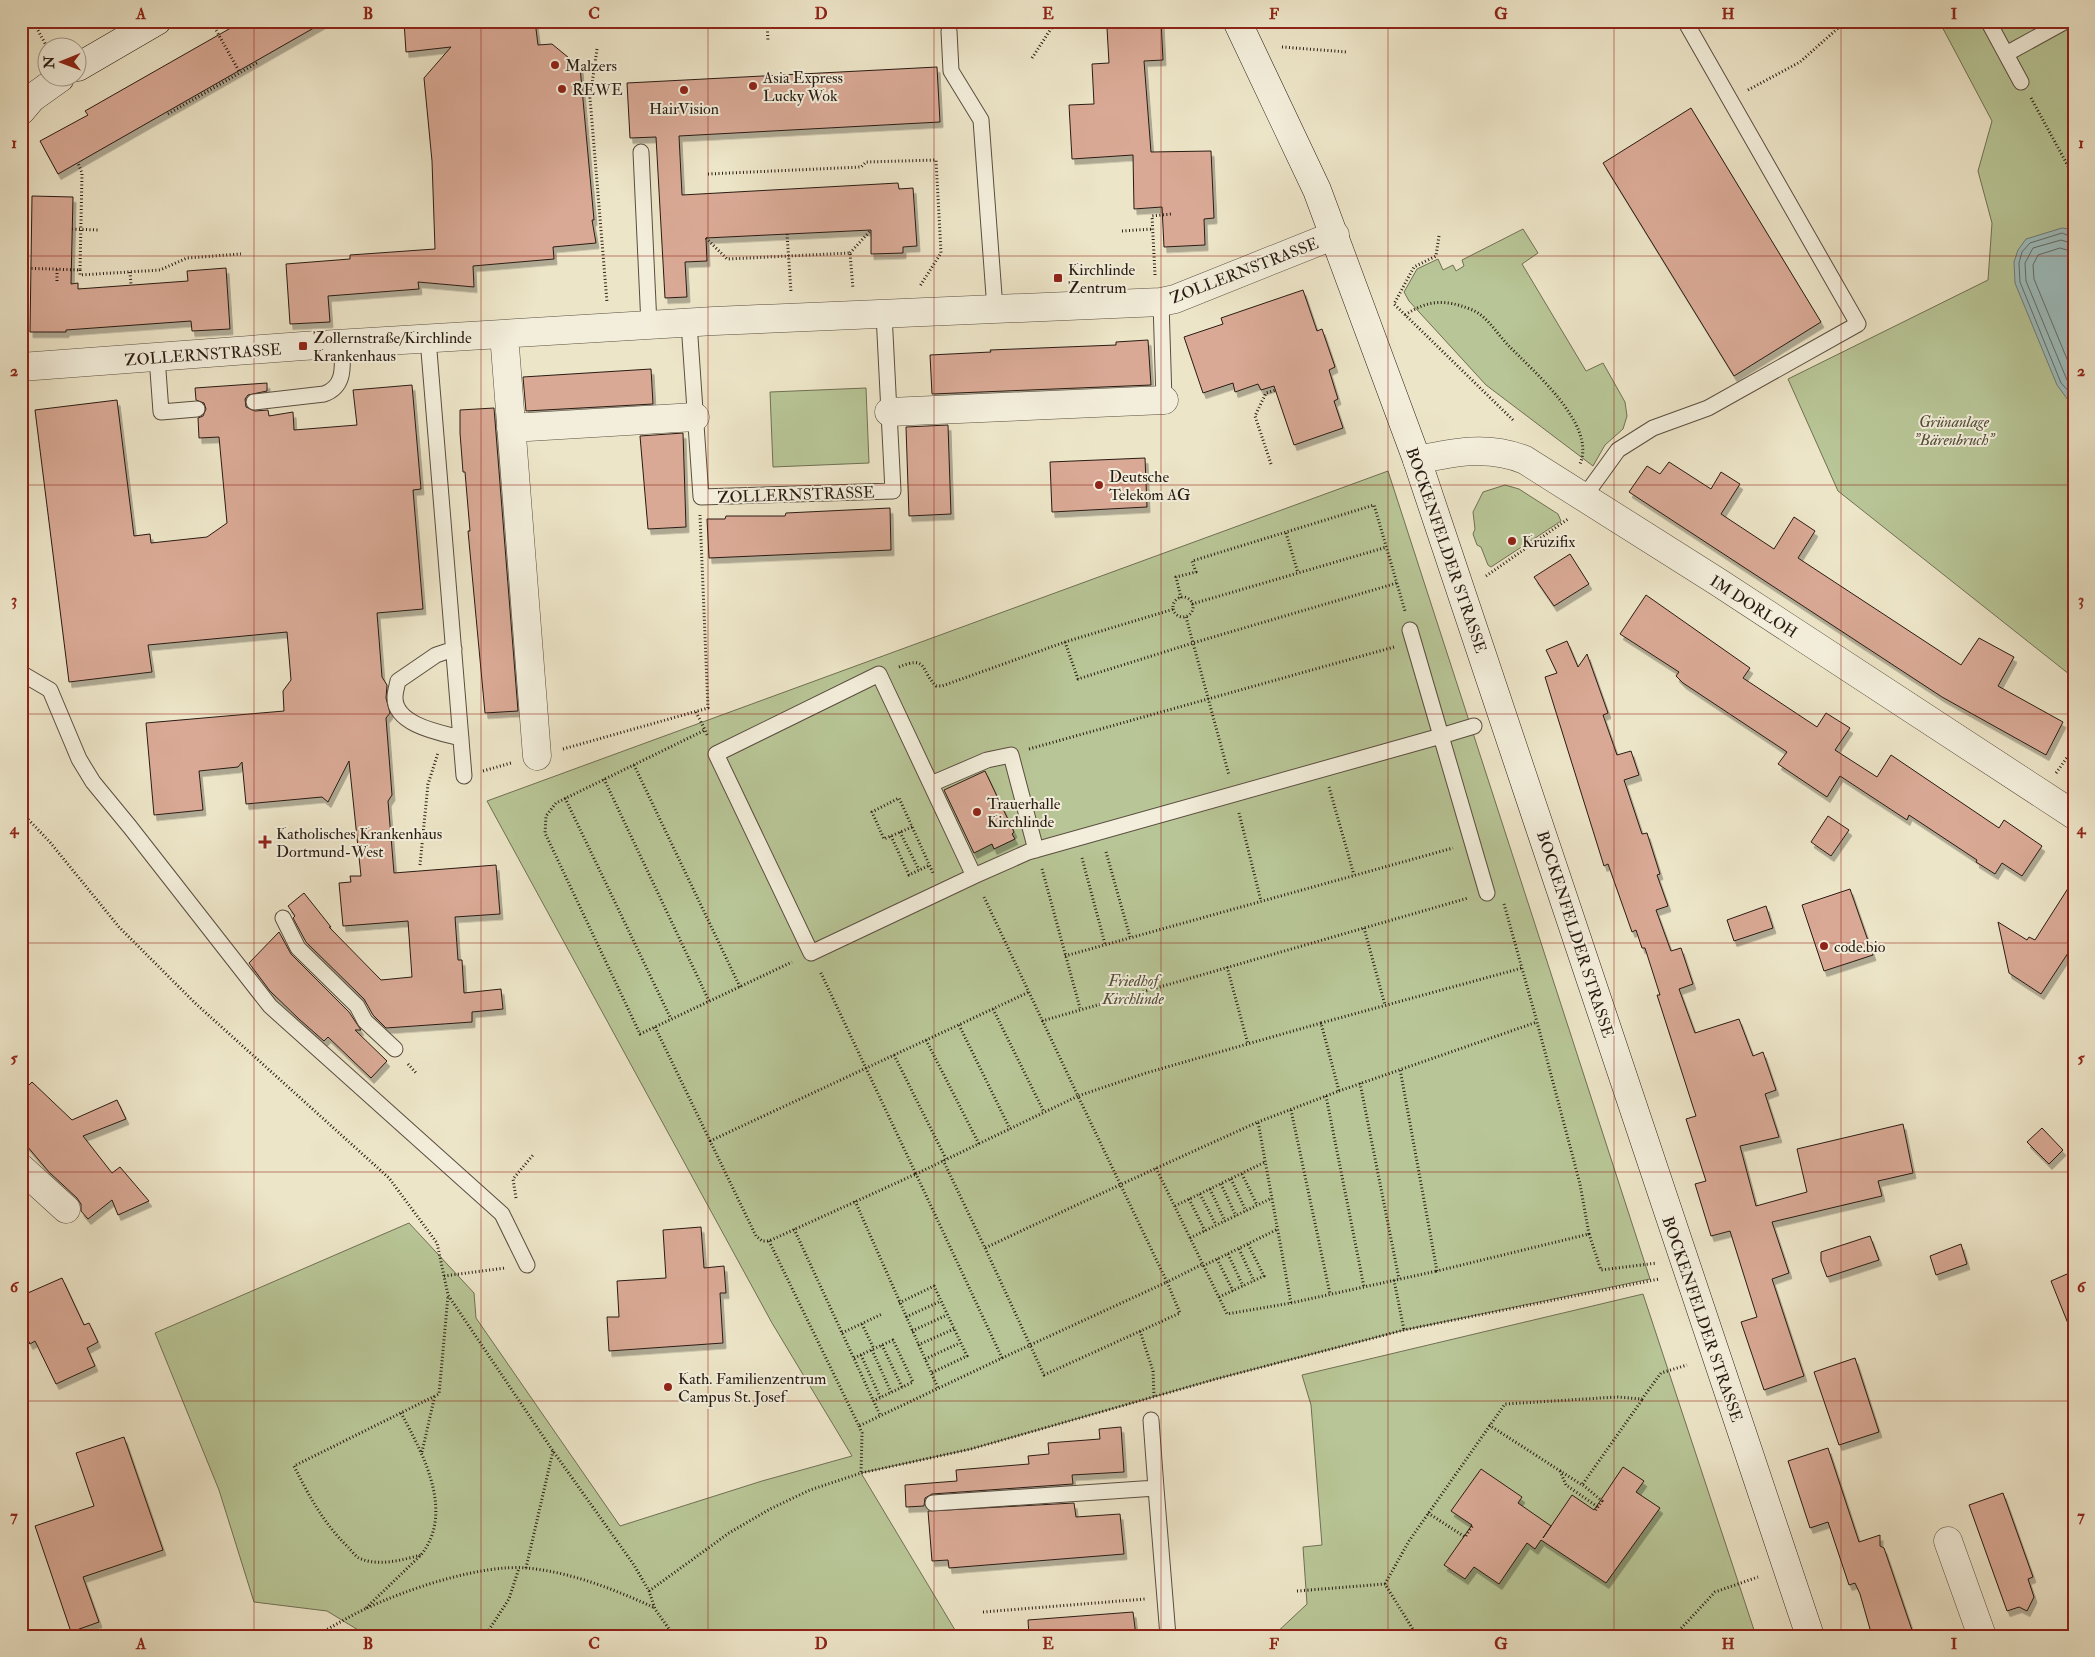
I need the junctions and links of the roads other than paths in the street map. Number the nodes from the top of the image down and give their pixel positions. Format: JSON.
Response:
{"nodes":[{"id":1,"x":157,"y":21,"type":"edge"},
{"id":2,"x":1237,"y":21,"type":"edge"},
{"id":3,"x":1685,"y":21,"type":"edge"},
{"id":4,"x":1988,"y":21,"type":"edge"},
{"id":5,"x":2066,"y":21,"type":"edge"},
{"id":6,"x":948,"y":31,"type":"dead end"},
{"id":7,"x":2006,"y":54,"type":"junction"},
{"id":8,"x":88,"y":61,"type":"edge"},
{"id":9,"x":2021,"y":82,"type":"road end"},
{"id":10,"x":46,"y":88,"type":"edge"},
{"id":11,"x":21,"y":110,"type":"edge"},
{"id":12,"x":641,"y":152,"type":"dead end"},
{"id":13,"x":1334,"y":235,"type":"junction"},
{"id":14,"x":1158,"y":290,"type":"junction"},
{"id":15,"x":995,"y":309,"type":"junction"},
{"id":16,"x":884,"y":314,"type":"junction"},
{"id":17,"x":689,"y":323,"type":"junction"},
{"id":18,"x":649,"y":325,"type":"junction"},
{"id":19,"x":504,"y":334,"type":"junction"},
{"id":20,"x":428,"y":338,"type":"junction"},
{"id":21,"x":342,"y":344,"type":"junction"},
{"id":22,"x":157,"y":357,"type":"junction"},
{"id":23,"x":21,"y":367,"type":"edge"},
{"id":24,"x":1164,"y":400,"type":"joint"},
{"id":25,"x":254,"y":402,"type":"dead end"},
{"id":26,"x":197,"y":409,"type":"dead end"},
{"id":27,"x":889,"y":412,"type":"junction"},
{"id":28,"x":695,"y":417,"type":"junction"},
{"id":29,"x":511,"y":428,"type":"junction"},
{"id":30,"x":1417,"y":460,"type":"junction"},
{"id":31,"x":1577,"y":507,"type":"junction"},
{"id":32,"x":1412,"y":636,"type":"road end"},
{"id":33,"x":454,"y":649,"type":"junction"},
{"id":34,"x":21,"y":673,"type":"edge"},
{"id":35,"x":1474,"y":726,"type":"dead end"},
{"id":36,"x":1441,"y":736,"type":"junction"},
{"id":37,"x":461,"y":738,"type":"junction"},
{"id":38,"x":537,"y":756,"type":"road end"},
{"id":39,"x":464,"y":776,"type":"road end"},
{"id":40,"x":931,"y":784,"type":"junction"},
{"id":41,"x":2074,"y":815,"type":"edge"},
{"id":42,"x":1036,"y":850,"type":"junction"},
{"id":43,"x":974,"y":876,"type":"junction"},
{"id":44,"x":1487,"y":893,"type":"road end"},
{"id":45,"x":283,"y":918,"type":"dead end"},
{"id":46,"x":394,"y":1049,"type":"dead end"},
{"id":47,"x":21,"y":1168,"type":"edge"},
{"id":48,"x":66,"y":1209,"type":"dead end"},
{"id":49,"x":527,"y":1265,"type":"road end"},
{"id":50,"x":1151,"y":1420,"type":"dead end"},
{"id":51,"x":1156,"y":1488,"type":"junction"},
{"id":52,"x":933,"y":1503,"type":"dead end"},
{"id":53,"x":1948,"y":1541,"type":"dead end"},
{"id":54,"x":1168,"y":1636,"type":"edge"},
{"id":55,"x":1810,"y":1636,"type":"edge"},
{"id":56,"x":1982,"y":1636,"type":"edge"}],
"edges":[{"from":1,"to":8,"type":"street"},
{"from":2,"to":13,"type":"street","name":"BOCKENFELDER STRASSE"},
{"from":3,"to":31,"type":"lane"},
{"from":4,"to":7,"type":"lane"},
{"from":5,"to":7,"type":"lane"},
{"from":6,"to":15,"type":"lane"},
{"from":7,"to":9,"type":"lane"},
{"from":10,"to":11,"type":"street"},
{"from":12,"to":18,"type":"lane"},
{"from":13,"to":14,"type":"street","name":"ZOLLERNSTRASSE"},
{"from":13,"to":30,"type":"street","name":"BOCKENFELDER STRASSE"},
{"from":14,"to":15,"type":"street","name":"ZOLLERNSTRASSE"},
{"from":14,"to":24,"type":"lane"},
{"from":15,"to":16,"type":"street","name":"ZOLLERNSTRASSE"},
{"from":16,"to":17,"type":"street","name":"ZOLLERNSTRASSE"},
{"from":16,"to":27,"type":"lane","name":"ZOLLERNSTRASSE"},
{"from":17,"to":18,"type":"street","name":"ZOLLERNSTRASSE"},
{"from":17,"to":28,"type":"lane","name":"ZOLLERNSTRASSE"},
{"from":18,"to":19,"type":"street","name":"ZOLLERNSTRASSE"},
{"from":19,"to":20,"type":"street","name":"ZOLLERNSTRASSE"},
{"from":19,"to":29,"type":"street"},
{"from":20,"to":21,"type":"street","name":"ZOLLERNSTRASSE"},
{"from":20,"to":33,"type":"lane"},
{"from":21,"to":22,"type":"street","name":"ZOLLERNSTRASSE"},
{"from":21,"to":25,"type":"lane"},
{"from":22,"to":23,"type":"street","name":"ZOLLERNSTRASSE"},
{"from":22,"to":26,"type":"lane"},
{"from":24,"to":27,"type":"street"},
{"from":27,"to":28,"type":"lane","name":"ZOLLERNSTRASSE"},
{"from":28,"to":29,"type":"street"},
{"from":29,"to":38,"type":"street"},
{"from":30,"to":31,"type":"street","name":"IM DORLOH"},
{"from":30,"to":55,"type":"street","name":"BOCKENFELDER STRASSE"},
{"from":31,"to":41,"type":"street","name":"IM DORLOH"},
{"from":32,"to":36,"type":"lane"},
{"from":33,"to":37,"type":"lane"},
{"from":33,"to":37,"type":"lane"},
{"from":34,"to":49,"type":"lane"},
{"from":35,"to":36,"type":"lane"},
{"from":36,"to":42,"type":"lane"},
{"from":36,"to":44,"type":"lane"},
{"from":37,"to":39,"type":"lane"},
{"from":40,"to":42,"type":"lane"},
{"from":40,"to":43,"type":"lane"},
{"from":40,"to":43,"type":"lane"},
{"from":42,"to":43,"type":"lane"},
{"from":45,"to":46,"type":"lane"},
{"from":47,"to":48,"type":"street"},
{"from":50,"to":51,"type":"lane"},
{"from":51,"to":52,"type":"lane"},
{"from":51,"to":54,"type":"lane"},
{"from":53,"to":56,"type":"street"}]}
